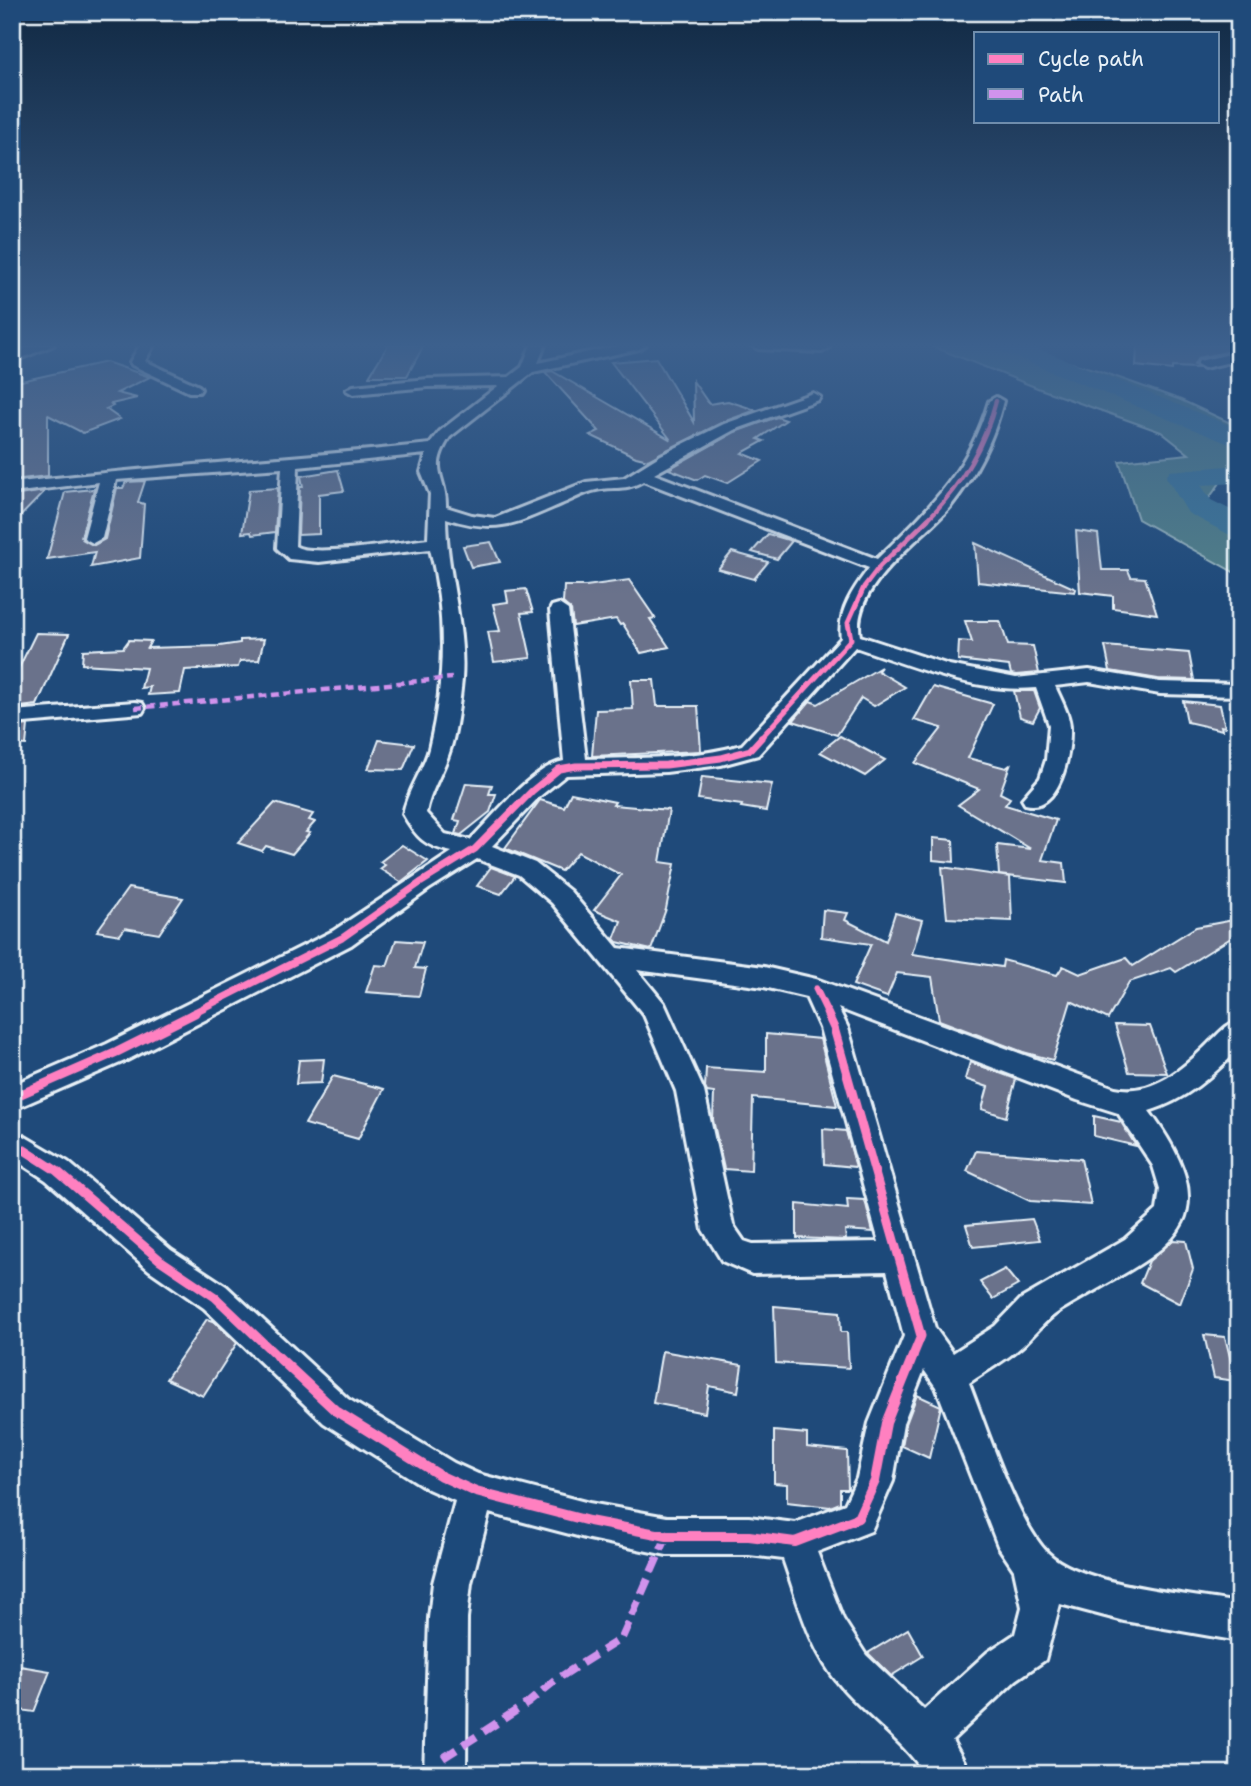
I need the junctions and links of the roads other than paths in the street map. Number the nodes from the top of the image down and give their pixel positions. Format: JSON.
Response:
{"nodes":[{"id":1,"x":452,"y":428,"type":"edge"},
{"id":2,"x":726,"y":428,"type":"edge"},
{"id":3,"x":988,"y":428,"type":"edge"},
{"id":4,"x":435,"y":448,"type":"junction"},
{"id":5,"x":290,"y":463,"type":"junction"},
{"id":6,"x":643,"y":475,"type":"junction"},
{"id":7,"x":109,"y":476,"type":"junction"},
{"id":8,"x":12,"y":488,"type":"edge"},
{"id":9,"x":439,"y":510,"type":"junction"},
{"id":10,"x":93,"y":538,"type":"dead end"},
{"id":11,"x":437,"y":543,"type":"junction"},
{"id":12,"x":880,"y":566,"type":"junction"},
{"id":13,"x":559,"y":610,"type":"dead end"},
{"id":14,"x":851,"y":639,"type":"junction"},
{"id":15,"x":1044,"y":682,"type":"junction"},
{"id":16,"x":1239,"y":690,"type":"edge"},
{"id":17,"x":135,"y":708,"type":"dead end"},
{"id":18,"x":12,"y":718,"type":"edge"},
{"id":19,"x":576,"y":766,"type":"junction"},
{"id":20,"x":1032,"y":799,"type":"dead end"},
{"id":21,"x":475,"y":849,"type":"junction"},
{"id":22,"x":613,"y":957,"type":"junction"},
{"id":23,"x":816,"y":989,"type":"junction"},
{"id":24,"x":1239,"y":1031,"type":"edge"},
{"id":25,"x":12,"y":1098,"type":"edge"},
{"id":26,"x":1127,"y":1103,"type":"junction"},
{"id":27,"x":12,"y":1142,"type":"edge"},
{"id":28,"x":899,"y":1256,"type":"junction"},
{"id":29,"x":921,"y":1336,"type":"junction"},
{"id":30,"x":949,"y":1376,"type":"junction"},
{"id":31,"x":476,"y":1492,"type":"junction"},
{"id":32,"x":795,"y":1542,"type":"junction"},
{"id":33,"x":1032,"y":1565,"type":"junction"},
{"id":34,"x":1239,"y":1622,"type":"edge"},
{"id":35,"x":925,"y":1737,"type":"junction"},
{"id":36,"x":444,"y":1774,"type":"edge"},
{"id":37,"x":950,"y":1774,"type":"edge"}],
"edges":[{"from":1,"to":4,"type":"street"},
{"from":2,"to":6,"type":"street"},
{"from":3,"to":12,"type":"street"},
{"from":4,"to":5,"type":"street"},
{"from":4,"to":9,"type":"street"},
{"from":5,"to":7,"type":"street"},
{"from":5,"to":11,"type":"street"},
{"from":6,"to":9,"type":"street"},
{"from":6,"to":12,"type":"street"},
{"from":7,"to":8,"type":"street"},
{"from":7,"to":10,"type":"street"},
{"from":9,"to":11,"type":"street"},
{"from":11,"to":21,"type":"street"},
{"from":12,"to":14,"type":"street"},
{"from":13,"to":19,"type":"street"},
{"from":14,"to":15,"type":"street"},
{"from":14,"to":19,"type":"street"},
{"from":15,"to":16,"type":"street"},
{"from":15,"to":20,"type":"street"},
{"from":17,"to":18,"type":"street"},
{"from":19,"to":21,"type":"street"},
{"from":21,"to":22,"type":"street"},
{"from":21,"to":25,"type":"street"},
{"from":22,"to":23,"type":"street"},
{"from":22,"to":28,"type":"street"},
{"from":23,"to":26,"type":"street"},
{"from":23,"to":28,"type":"street"},
{"from":24,"to":26,"type":"street"},
{"from":26,"to":30,"type":"street"},
{"from":27,"to":31,"type":"street"},
{"from":28,"to":29,"type":"street"},
{"from":29,"to":30,"type":"street"},
{"from":29,"to":32,"type":"street"},
{"from":30,"to":33,"type":"street"},
{"from":31,"to":32,"type":"street"},
{"from":31,"to":36,"type":"street"},
{"from":32,"to":35,"type":"street"},
{"from":33,"to":34,"type":"street"},
{"from":33,"to":35,"type":"street"},
{"from":35,"to":37,"type":"street"}]}
